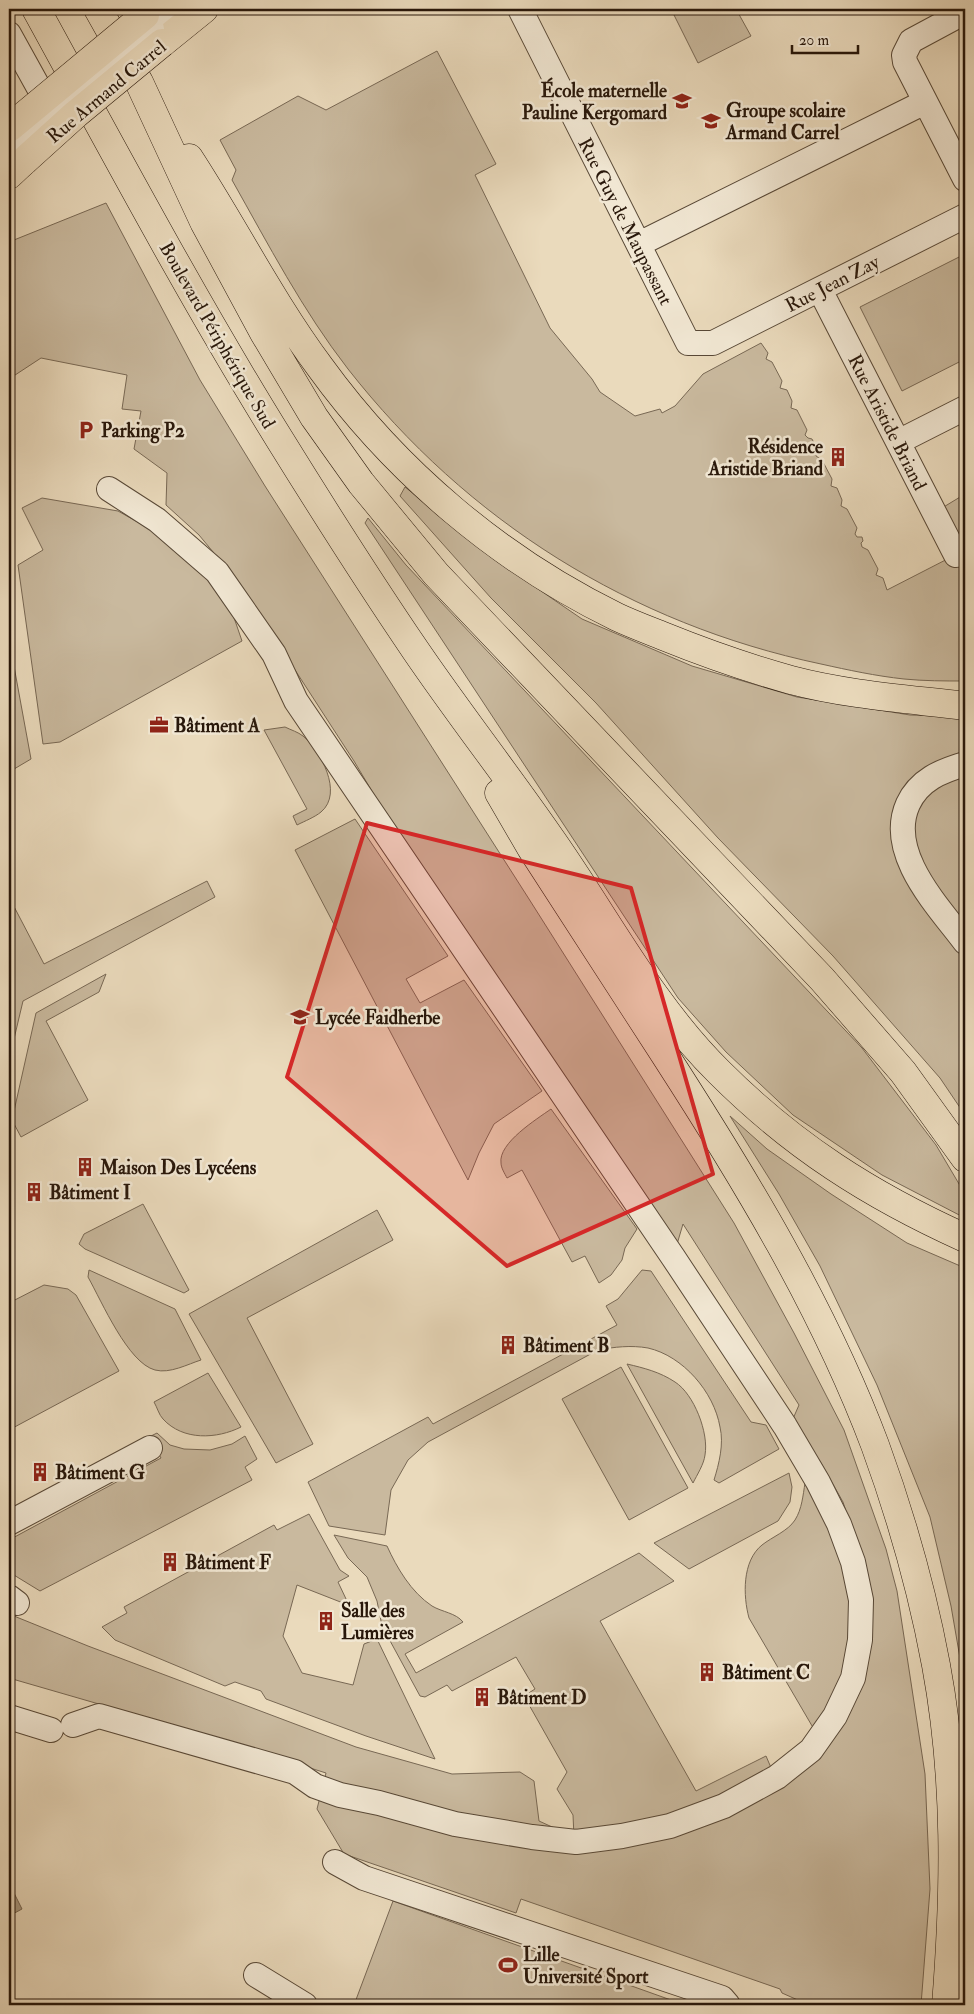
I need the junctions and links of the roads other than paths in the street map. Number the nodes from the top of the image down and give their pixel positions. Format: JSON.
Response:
{"nodes":[{"id":1,"x":36,"y":9,"type":"edge"},
{"id":2,"x":98,"y":9,"type":"edge"},
{"id":3,"x":177,"y":9,"type":"edge"},
{"id":4,"x":204,"y":9,"type":"edge"},
{"id":5,"x":520,"y":9,"type":"edge"},
{"id":6,"x":965,"y":12,"type":"edge"},
{"id":7,"x":153,"y":24,"type":"edge"},
{"id":8,"x":9,"y":34,"type":"edge"},
{"id":9,"x":139,"y":82,"type":"junction"},
{"id":10,"x":40,"y":90,"type":"junction"},
{"id":11,"x":925,"y":102,"type":"junction"},
{"id":12,"x":13,"y":152,"type":"edge"},
{"id":13,"x":965,"y":179,"type":"edge"},
{"id":14,"x":965,"y":216,"type":"edge"},
{"id":15,"x":639,"y":244,"type":"junction"},
{"id":16,"x":820,"y":290,"type":"junction"},
{"id":17,"x":698,"y":344,"type":"joint"},
{"id":18,"x":965,"y":408,"type":"edge"},
{"id":19,"x":898,"y":442,"type":"junction"},
{"id":20,"x":109,"y":490,"type":"dead end"},
{"id":21,"x":956,"y":555,"type":"dead end"},
{"id":22,"x":416,"y":651,"type":"junction"},
{"id":23,"x":965,"y":706,"type":"edge"},
{"id":24,"x":965,"y":764,"type":"edge"},
{"id":25,"x":965,"y":942,"type":"edge"},
{"id":26,"x":965,"y":1158,"type":"edge"},
{"id":27,"x":965,"y":1238,"type":"edge"},
{"id":28,"x":150,"y":1448,"type":"dead end"},
{"id":29,"x":9,"y":1523,"type":"edge"},
{"id":30,"x":9,"y":1717,"type":"edge"},
{"id":31,"x":335,"y":1862,"type":"dead end"},
{"id":32,"x":256,"y":1975,"type":"dead end"},
{"id":33,"x":305,"y":2005,"type":"edge"},
{"id":34,"x":728,"y":2005,"type":"edge"},
{"id":35,"x":946,"y":2005,"type":"edge"}],
"edges":[{"from":1,"to":22,"type":"main road","name":"Boulevard Périphérique Sud"},
{"from":2,"to":9,"type":"main road"},
{"from":3,"to":7,"type":"street","name":"Rue Armand Carrel"},
{"from":4,"to":7,"type":"main road","name":"Rue Armand Carrel"},
{"from":5,"to":15,"type":"street","name":"Rue Guy de Maupassant"},
{"from":6,"to":11,"type":"street"},
{"from":7,"to":10,"type":"main road","name":"Rue Armand Carrel","bridge":true},
{"from":7,"to":12,"type":"main road","name":"Rue Armand Carrel","bridge":true},
{"from":8,"to":10,"type":"street"},
{"from":9,"to":23,"type":"main road"},
{"from":9,"to":26,"type":"main road"},
{"from":10,"to":12,"type":"main road","name":"Rue Armand Carrel","bridge":true},
{"from":11,"to":13,"type":"street"},
{"from":11,"to":15,"type":"street"},
{"from":14,"to":16,"type":"street","name":"Rue Jean Zay"},
{"from":15,"to":17,"type":"street","name":"Rue Guy de Maupassant"},
{"from":16,"to":17,"type":"street","name":"Rue Jean Zay"},
{"from":16,"to":19,"type":"street","name":"Rue Aristide Briand"},
{"from":18,"to":19,"type":"street"},
{"from":19,"to":21,"type":"street","name":"Rue Aristide Briand"},
{"from":20,"to":30,"type":"street"},
{"from":22,"to":27,"type":"main road"},
{"from":22,"to":35,"type":"main road"},
{"from":24,"to":25,"type":"street"},
{"from":28,"to":29,"type":"street"},
{"from":31,"to":34,"type":"street"},
{"from":32,"to":33,"type":"street"}]}
